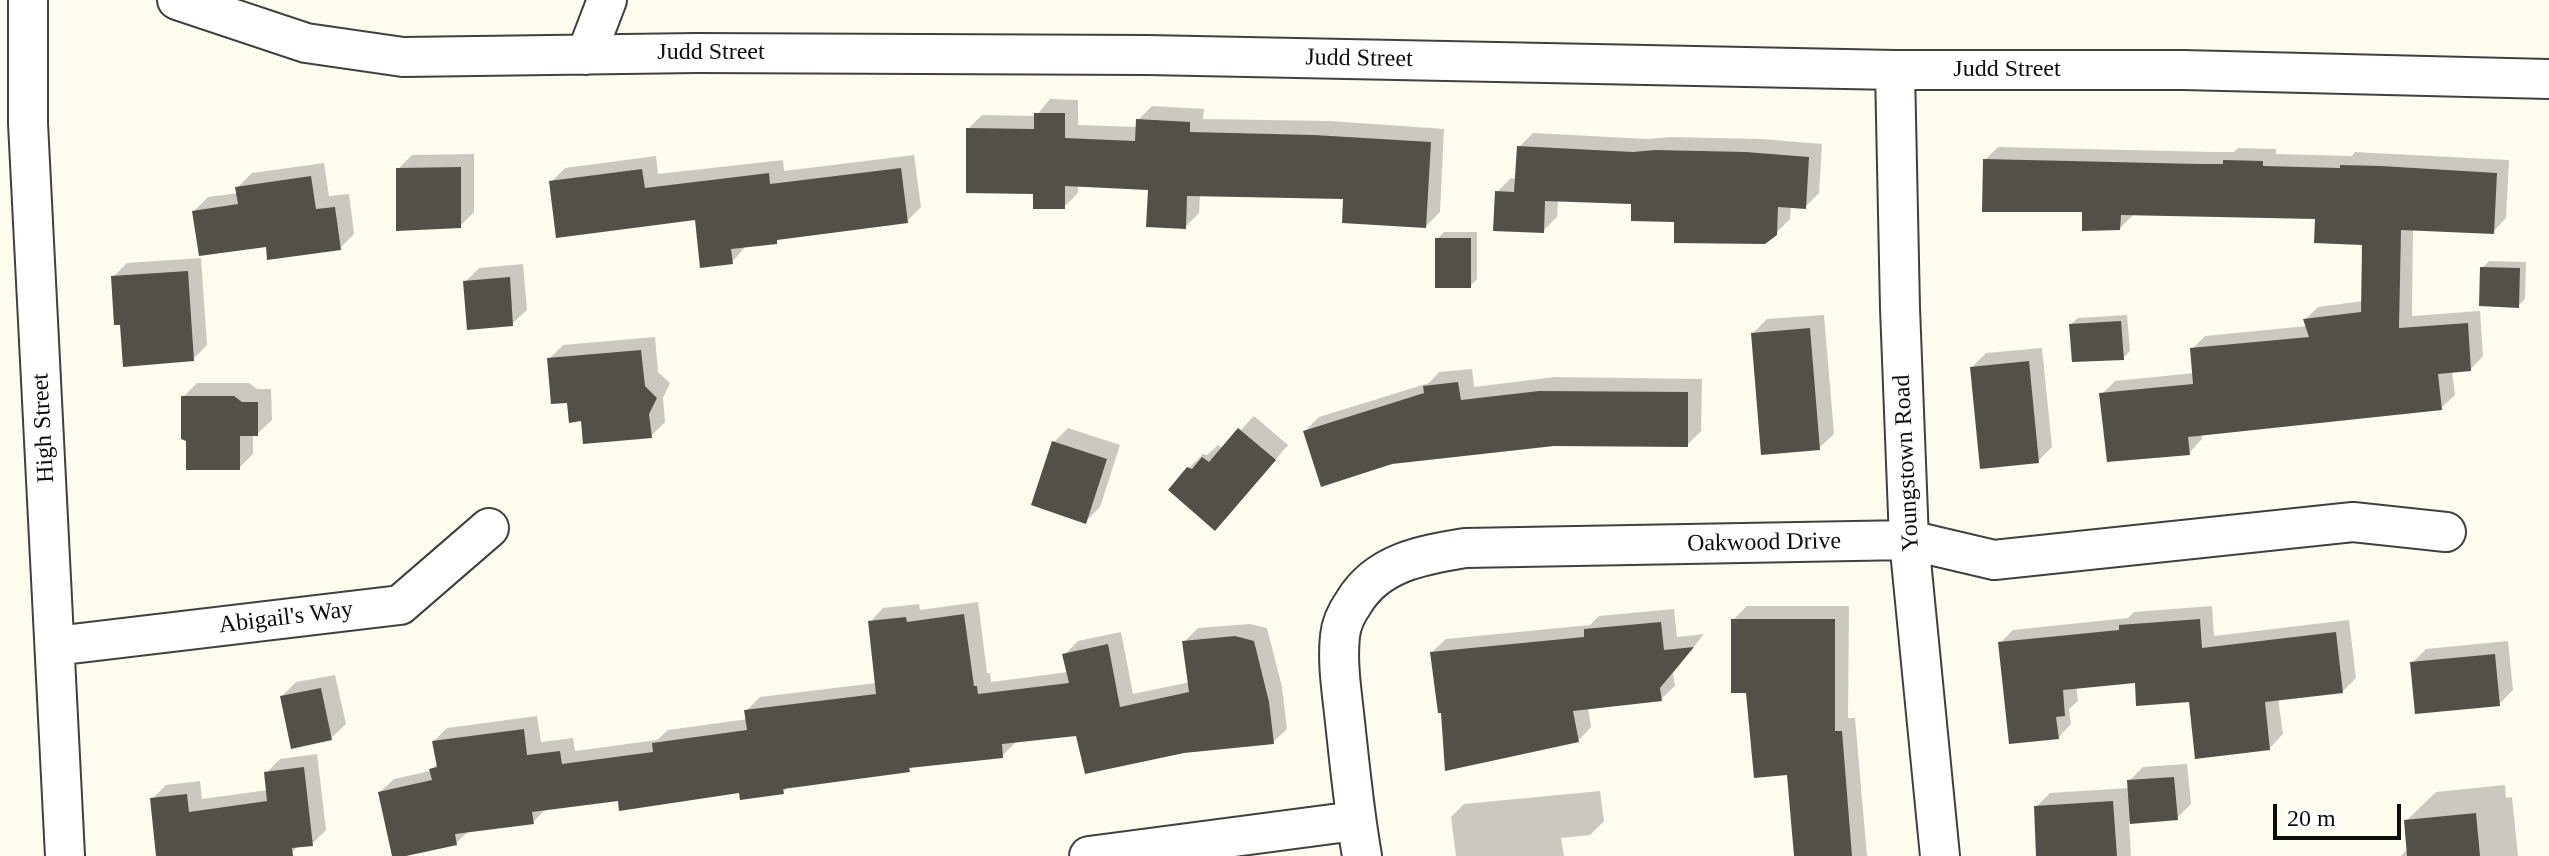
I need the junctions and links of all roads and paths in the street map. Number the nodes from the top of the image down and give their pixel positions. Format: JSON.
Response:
{"nodes":[{"id":1,"x":28,"y":0,"type":"edge"},
{"id":2,"x":177,"y":0,"type":"edge"},
{"id":3,"x":607,"y":0,"type":"edge"},
{"id":4,"x":586,"y":55,"type":"junction"},
{"id":5,"x":1895,"y":70,"type":"junction"},
{"id":6,"x":2549,"y":79,"type":"edge"},
{"id":7,"x":489,"y":528,"type":"dead end"},
{"id":8,"x":2446,"y":532,"type":"dead end"},
{"id":9,"x":1909,"y":540,"type":"junction"},
{"id":10,"x":55,"y":646,"type":"junction"},
{"id":11,"x":1359,"y":838,"type":"edge"},
{"id":12,"x":65,"y":856,"type":"edge"},
{"id":13,"x":1089,"y":856,"type":"edge"},
{"id":14,"x":1940,"y":856,"type":"edge"}],
"edges":[{"from":1,"to":10,"type":"street","name":"High Street"},
{"from":2,"to":4,"type":"street","name":"Judd Street"},
{"from":3,"to":4,"type":"street"},
{"from":4,"to":5,"type":"street","name":"Judd Street"},
{"from":5,"to":6,"type":"street","name":"Judd Street"},
{"from":5,"to":9,"type":"street","name":"Youngstown Road"},
{"from":7,"to":10,"type":"street","name":"Abigail's Way"},
{"from":8,"to":9,"type":"street","name":"Oakwood Drive"},
{"from":9,"to":11,"type":"street","name":"Oakwood Drive"},
{"from":9,"to":14,"type":"street","name":"Youngstown Road"},
{"from":10,"to":12,"type":"street","name":"High Street"},
{"from":11,"to":13,"type":"street"}]}
